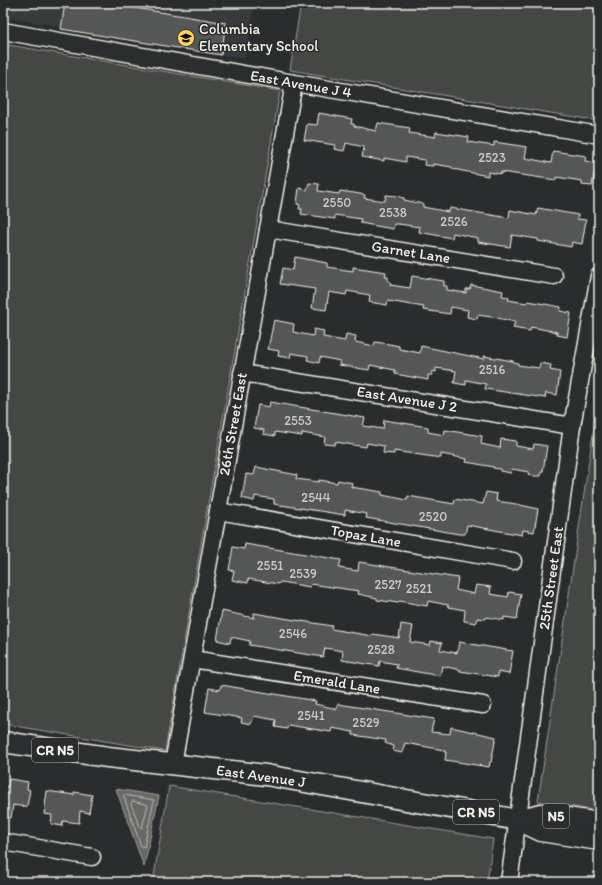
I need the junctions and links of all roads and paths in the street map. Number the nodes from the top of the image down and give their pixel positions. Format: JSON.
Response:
{"nodes":[{"id":1,"x":3,"y":31,"type":"edge"},
{"id":2,"x":294,"y":83,"type":"junction"},
{"id":3,"x":599,"y":135,"type":"edge"},
{"id":4,"x":268,"y":229,"type":"junction"},
{"id":5,"x":554,"y":276,"type":"dead end"},
{"id":6,"x":599,"y":276,"type":"edge"},
{"id":7,"x":242,"y":373,"type":"junction"},
{"id":8,"x":572,"y":426,"type":"junction"},
{"id":9,"x":218,"y":511,"type":"junction"},
{"id":10,"x":513,"y":561,"type":"dead end"},
{"id":11,"x":192,"y":659,"type":"junction"},
{"id":12,"x":483,"y":705,"type":"dead end"},
{"id":13,"x":3,"y":742,"type":"edge"},
{"id":14,"x":173,"y":764,"type":"junction"},
{"id":15,"x":518,"y":820,"type":"junction"},
{"id":16,"x":599,"y":823,"type":"edge"},
{"id":17,"x":599,"y":840,"type":"edge"},
{"id":18,"x":3,"y":842,"type":"edge"},
{"id":19,"x":92,"y":857,"type":"dead end"},
{"id":20,"x":509,"y":882,"type":"edge"}],
"edges":[{"from":1,"to":2,"type":"street","name":"East Avenue J 4"},
{"from":2,"to":3,"type":"street","name":"East Avenue J 4"},
{"from":2,"to":4,"type":"street","name":"26th Street East"},
{"from":4,"to":5,"type":"street","name":"Garnet Lane"},
{"from":4,"to":7,"type":"street","name":"26th Street East"},
{"from":6,"to":8,"type":"street","name":"25th Street East"},
{"from":7,"to":8,"type":"street","name":"East Avenue J 2"},
{"from":7,"to":9,"type":"street","name":"26th Street East"},
{"from":8,"to":15,"type":"street","name":"25th Street East"},
{"from":9,"to":10,"type":"street","name":"Topaz Lane"},
{"from":9,"to":11,"type":"street","name":"26th Street East"},
{"from":11,"to":12,"type":"street","name":"Emerald Lane"},
{"from":11,"to":14,"type":"street","name":"26th Street East"},
{"from":13,"to":14,"type":"main road","name":"East Avenue J","number":"CR N5"},
{"from":14,"to":15,"type":"main road","name":"East Avenue J","number":"CR N5"},
{"from":15,"to":16,"type":"main road","name":"East Avenue J","number":"N5"},
{"from":15,"to":17,"type":"main road","name":"East Avenue J","number":"CR N5"},
{"from":15,"to":20,"type":"street","name":"25th Street East"},
{"from":18,"to":19,"type":"street"}]}
